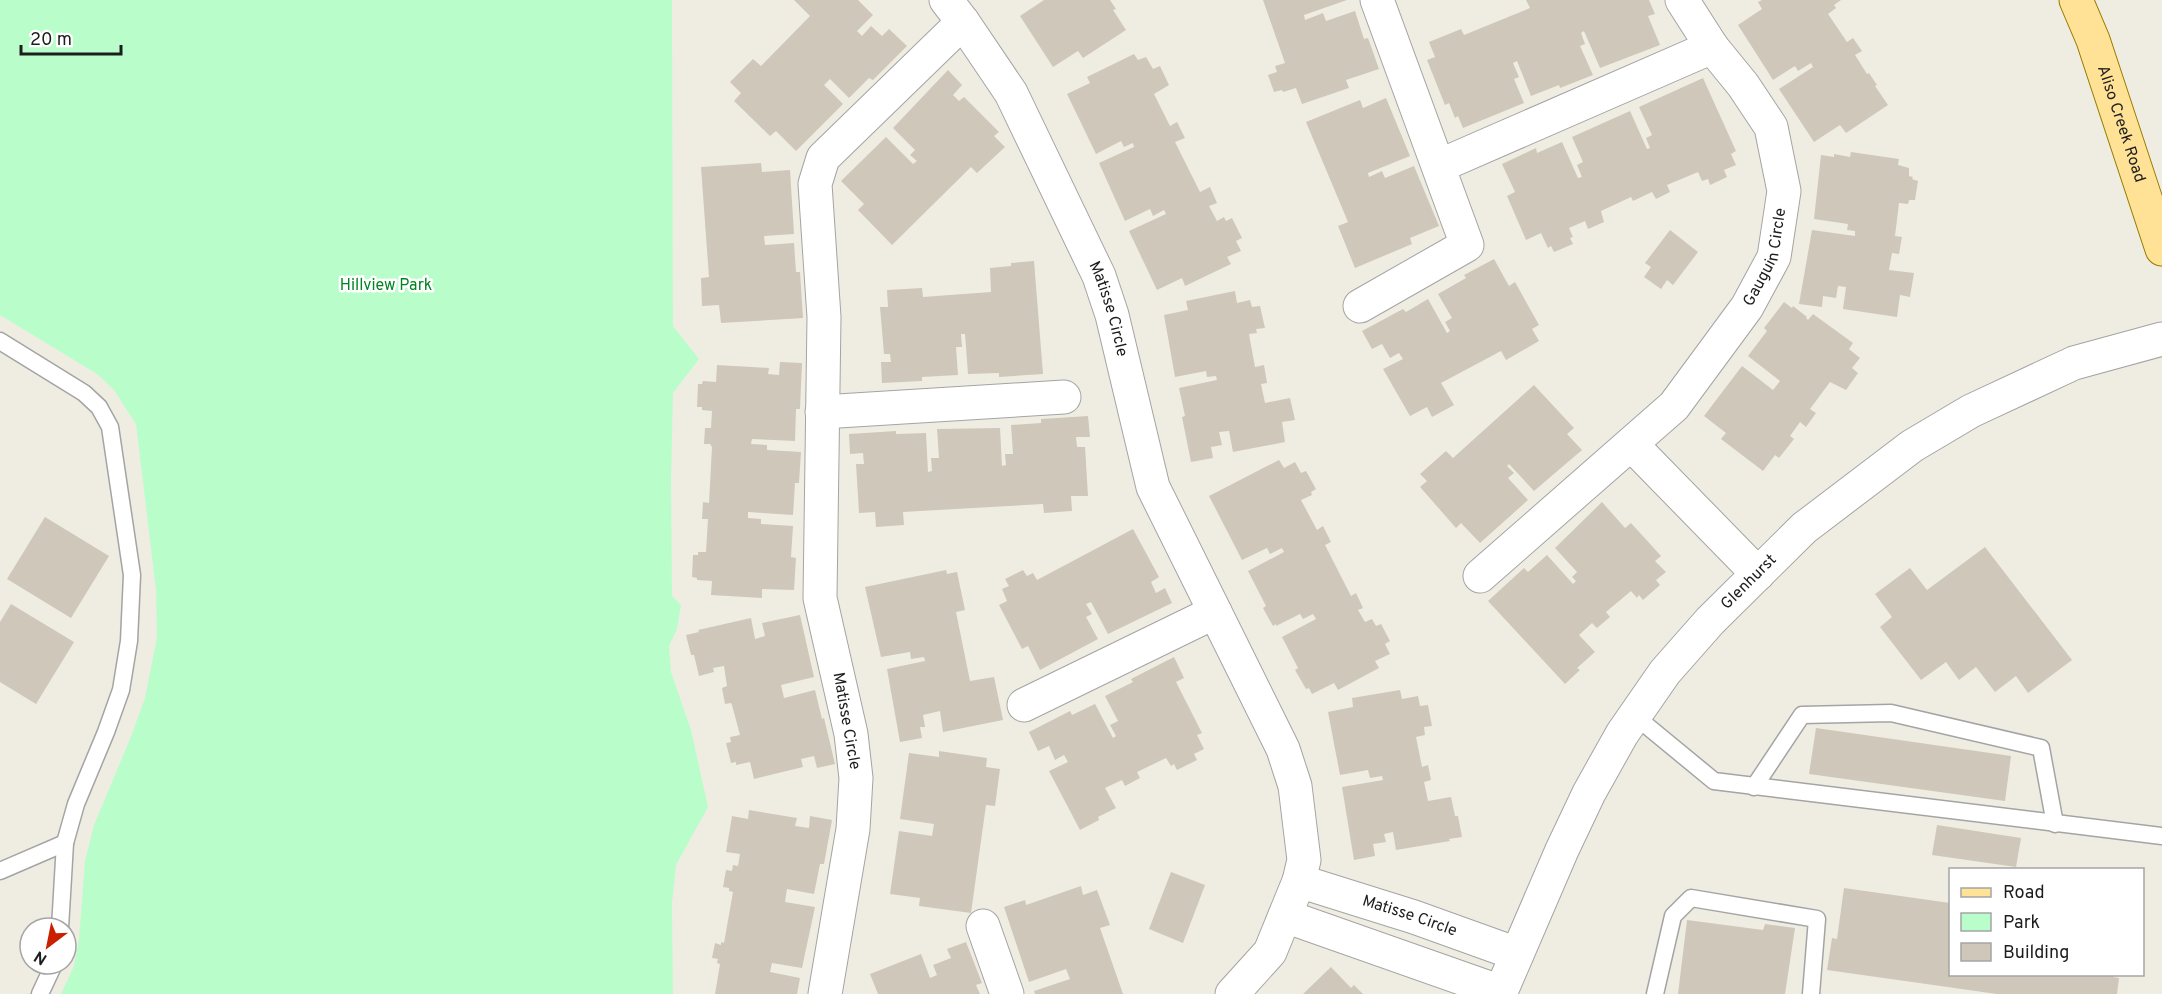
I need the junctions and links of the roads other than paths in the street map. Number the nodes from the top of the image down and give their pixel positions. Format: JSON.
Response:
{"nodes":[{"id":1,"x":1377,"y":0,"type":"edge"},
{"id":2,"x":1682,"y":0,"type":"edge"},
{"id":3,"x":2076,"y":0,"type":"edge"},
{"id":4,"x":954,"y":11,"type":"edge"},
{"id":5,"x":1712,"y":47,"type":"junction"},
{"id":6,"x":1439,"y":166,"type":"junction"},
{"id":7,"x":2162,"y":249,"type":"edge"},
{"id":8,"x":1360,"y":306,"type":"dead end"},
{"id":9,"x":2162,"y":339,"type":"edge"},
{"id":10,"x":0,"y":341,"type":"edge"},
{"id":11,"x":1064,"y":397,"type":"dead end"},
{"id":12,"x":822,"y":412,"type":"junction"},
{"id":13,"x":1632,"y":445,"type":"junction"},
{"id":14,"x":1758,"y":574,"type":"junction"},
{"id":15,"x":1480,"y":576,"type":"dead end"},
{"id":16,"x":1215,"y":612,"type":"junction"},
{"id":17,"x":1024,"y":705,"type":"dead end"},
{"id":18,"x":1635,"y":716,"type":"junction"},
{"id":19,"x":1754,"y":786,"type":"junction"},
{"id":20,"x":2055,"y":824,"type":"junction"},
{"id":21,"x":2162,"y":836,"type":"edge"},
{"id":22,"x":65,"y":843,"type":"junction"},
{"id":23,"x":0,"y":871,"type":"edge"},
{"id":24,"x":1299,"y":881,"type":"junction"},
{"id":25,"x":61,"y":916,"type":"edge"},
{"id":26,"x":1285,"y":916,"type":"junction"},
{"id":27,"x":983,"y":926,"type":"dead end"},
{"id":28,"x":1517,"y":954,"type":"junction"},
{"id":29,"x":48,"y":976,"type":"edge"},
{"id":30,"x":1501,"y":993,"type":"edge"},
{"id":31,"x":40,"y":994,"type":"edge"},
{"id":32,"x":825,"y":994,"type":"edge"},
{"id":33,"x":1007,"y":994,"type":"edge"},
{"id":34,"x":1232,"y":994,"type":"edge"},
{"id":35,"x":1654,"y":994,"type":"edge"},
{"id":36,"x":1811,"y":994,"type":"edge"}],
"edges":[{"from":1,"to":6,"type":"street"},
{"from":2,"to":5,"type":"street","name":"Gauguin Circle"},
{"from":3,"to":7,"type":"main road","name":"Aliso Creek Road"},
{"from":4,"to":12,"type":"street","name":"Matisse Circle"},
{"from":4,"to":16,"type":"street","name":"Matisse Circle"},
{"from":5,"to":6,"type":"street"},
{"from":5,"to":13,"type":"street","name":"Gauguin Circle"},
{"from":6,"to":8,"type":"street"},
{"from":9,"to":14,"type":"street","name":"Glenhurst"},
{"from":10,"to":22,"type":"lane"},
{"from":11,"to":12,"type":"street"},
{"from":12,"to":32,"type":"street","name":"Matisse Circle"},
{"from":13,"to":14,"type":"street"},
{"from":13,"to":15,"type":"street","name":"Gauguin Circle"},
{"from":14,"to":18,"type":"street","name":"Glenhurst"},
{"from":16,"to":17,"type":"street"},
{"from":16,"to":24,"type":"street","name":"Matisse Circle"},
{"from":18,"to":19,"type":"lane"},
{"from":18,"to":28,"type":"street","name":"Glenhurst"},
{"from":19,"to":20,"type":"lane"},
{"from":19,"to":20,"type":"lane"},
{"from":20,"to":21,"type":"lane"},
{"from":22,"to":23,"type":"lane"},
{"from":22,"to":25,"type":"lane"},
{"from":24,"to":26,"type":"street","name":"Matisse Circle"},
{"from":24,"to":28,"type":"street","name":"Matisse Circle"},
{"from":26,"to":30,"type":"street"},
{"from":26,"to":34,"type":"street","name":"Matisse Circle"},
{"from":27,"to":33,"type":"street"},
{"from":28,"to":30,"type":"street","name":"Glenhurst"},
{"from":29,"to":31,"type":"lane"},
{"from":35,"to":36,"type":"lane"}]}
